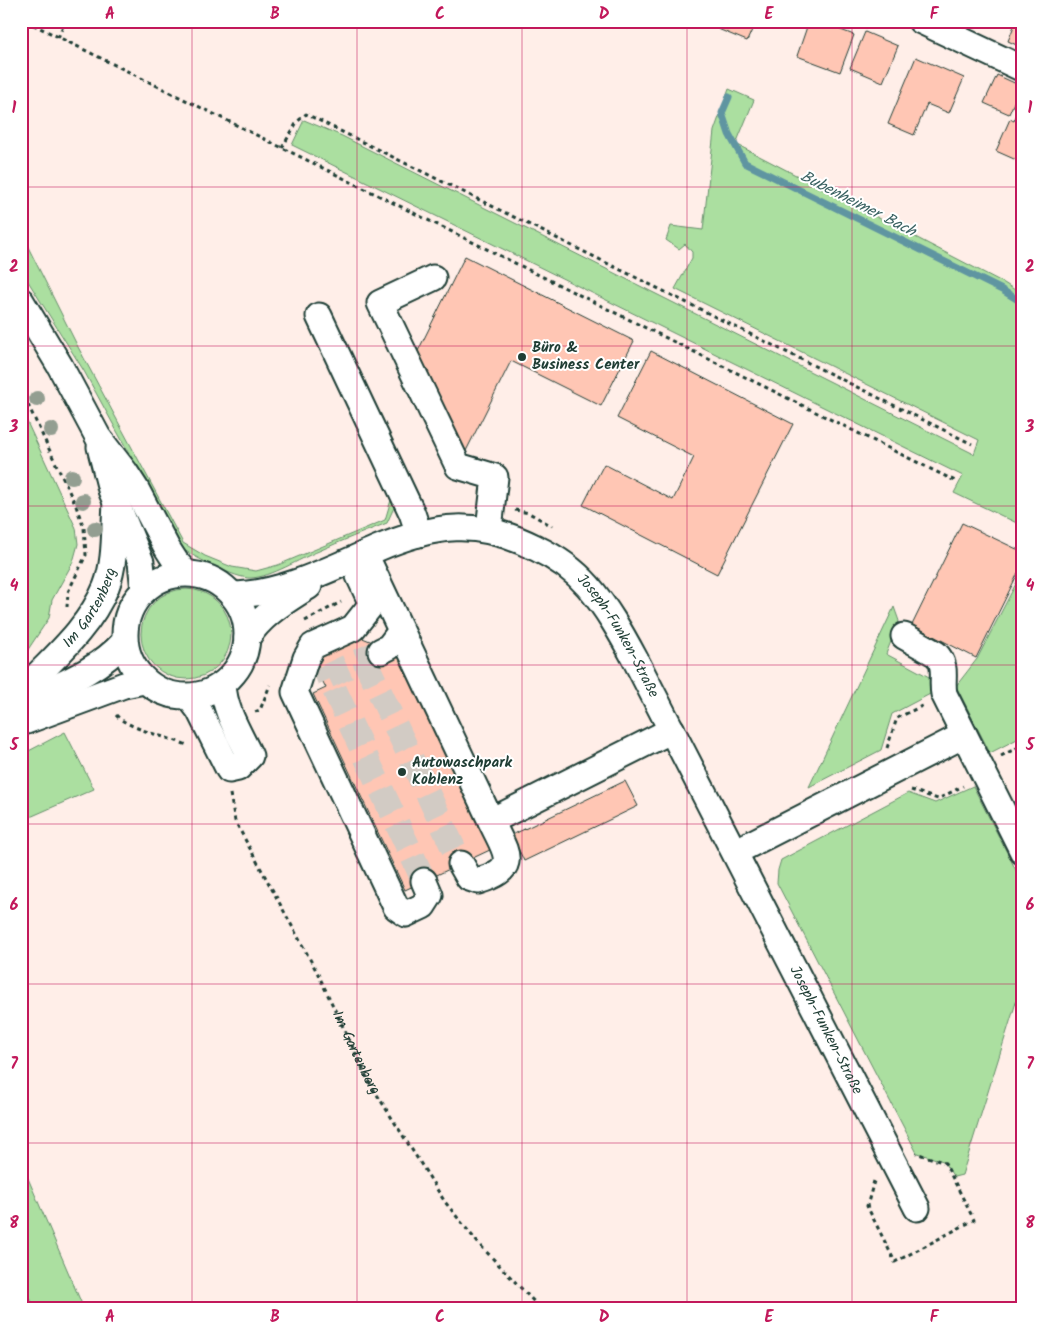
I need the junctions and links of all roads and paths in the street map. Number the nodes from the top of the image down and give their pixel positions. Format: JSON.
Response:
{"nodes":[{"id":1,"x":26,"y":21,"type":"edge"},
{"id":2,"x":65,"y":21,"type":"edge"},
{"id":3,"x":921,"y":21,"type":"edge"},
{"id":4,"x":58,"y":38,"type":"junction"},
{"id":5,"x":1023,"y":69,"type":"edge"},
{"id":6,"x":282,"y":148,"type":"junction"},
{"id":7,"x":433,"y":278,"type":"dead end"},
{"id":8,"x":21,"y":302,"type":"edge"},
{"id":9,"x":319,"y":316,"type":"dead end"},
{"id":10,"x":21,"y":390,"type":"edge"},
{"id":11,"x":98,"y":437,"type":"junction"},
{"id":12,"x":972,"y":444,"type":"dead end"},
{"id":13,"x":955,"y":481,"type":"dead end"},
{"id":14,"x":116,"y":503,"type":"junction"},
{"id":15,"x":489,"y":529,"type":"junction"},
{"id":16,"x":419,"y":534,"type":"junction"},
{"id":17,"x":351,"y":561,"type":"junction"},
{"id":18,"x":186,"y":573,"type":"junction"},
{"id":19,"x":365,"y":588,"type":"junction"},
{"id":20,"x":144,"y":590,"type":"junction"},
{"id":21,"x":232,"y":595,"type":"junction"},
{"id":22,"x":300,"y":626,"type":"dead end"},
{"id":23,"x":401,"y":631,"type":"junction"},
{"id":24,"x":77,"y":632,"type":"junction"},
{"id":25,"x":904,"y":636,"type":"dead end"},
{"id":26,"x":247,"y":638,"type":"junction"},
{"id":27,"x":124,"y":642,"type":"junction"},
{"id":28,"x":381,"y":651,"type":"tunnel mouth"},
{"id":29,"x":144,"y":681,"type":"junction"},
{"id":30,"x":272,"y":681,"type":"dead end"},
{"id":31,"x":223,"y":684,"type":"junction"},
{"id":32,"x":21,"y":692,"type":"edge"},
{"id":33,"x":105,"y":692,"type":"junction"},
{"id":34,"x":944,"y":694,"type":"junction"},
{"id":35,"x":189,"y":697,"type":"junction"},
{"id":36,"x":21,"y":704,"type":"edge"},
{"id":37,"x":234,"y":722,"type":"junction"},
{"id":38,"x":21,"y":723,"type":"edge"},
{"id":39,"x":672,"y":730,"type":"junction"},
{"id":40,"x":211,"y":733,"type":"junction"},
{"id":41,"x":964,"y":734,"type":"junction"},
{"id":42,"x":885,"y":752,"type":"dead end"},
{"id":43,"x":238,"y":768,"type":"junction"},
{"id":44,"x":984,"y":775,"type":"junction"},
{"id":45,"x":908,"y":790,"type":"dead end"},
{"id":46,"x":491,"y":821,"type":"junction"},
{"id":47,"x":735,"y":852,"type":"junction"},
{"id":48,"x":1023,"y":852,"type":"edge"},
{"id":49,"x":461,"y":864,"type":"tunnel mouth"},
{"id":50,"x":424,"y":881,"type":"tunnel mouth"},
{"id":51,"x":915,"y":1153,"type":"dead end"},
{"id":52,"x":876,"y":1175,"type":"dead end"},
{"id":53,"x":917,"y":1208,"type":"dead end"},
{"id":54,"x":541,"y":1309,"type":"edge"}],
"edges":[{"from":1,"to":4,"type":"path"},
{"from":2,"to":4,"type":"path"},
{"from":3,"to":5,"type":"street"},
{"from":4,"to":6,"type":"path"},
{"from":6,"to":12,"type":"path"},
{"from":6,"to":13,"type":"path"},
{"from":7,"to":15,"type":"street"},
{"from":8,"to":11,"type":"street","name":"Im Gartenberg"},
{"from":9,"to":16,"type":"street"},
{"from":10,"to":24,"type":"path"},
{"from":11,"to":14,"type":"street","name":"Im Gartenberg"},
{"from":11,"to":18,"type":"street","name":"Im Gartenberg"},
{"from":14,"to":20,"type":"street","name":"Im Gartenberg"},
{"from":14,"to":24,"type":"street","name":"Im Gartenberg"},
{"from":15,"to":16,"type":"street","name":"Joseph-Funken-Straße"},
{"from":15,"to":39,"type":"street","name":"Joseph-Funken-Straße"},
{"from":16,"to":17,"type":"street","name":"Joseph-Funken-Straße"},
{"from":17,"to":19,"type":"street"},
{"from":17,"to":21,"type":"street","name":"Joseph-Funken-Straße"},
{"from":17,"to":23,"type":"street"},
{"from":17,"to":26,"type":"street","name":"Joseph-Funken-Straße"},
{"from":18,"to":20,"type":"street"},
{"from":18,"to":21,"type":"street"},
{"from":19,"to":22,"type":"path"},
{"from":19,"to":50,"type":"street"},
{"from":20,"to":27,"type":"street"},
{"from":21,"to":26,"type":"street"},
{"from":23,"to":28,"type":"street"},
{"from":23,"to":46,"type":"street"},
{"from":24,"to":32,"type":"street","name":"Im Gartenberg"},
{"from":25,"to":34,"type":"street"},
{"from":26,"to":31,"type":"street"},
{"from":27,"to":29,"type":"street"},
{"from":27,"to":36,"type":"street"},
{"from":29,"to":33,"type":"street"},
{"from":29,"to":35,"type":"street"},
{"from":30,"to":37,"type":"path"},
{"from":31,"to":35,"type":"street"},
{"from":31,"to":37,"type":"street"},
{"from":33,"to":38,"type":"street"},
{"from":33,"to":40,"type":"path"},
{"from":34,"to":41,"type":"street"},
{"from":34,"to":42,"type":"path"},
{"from":35,"to":40,"type":"street"},
{"from":37,"to":43,"type":"street"},
{"from":39,"to":46,"type":"street"},
{"from":39,"to":47,"type":"street","name":"Joseph-Funken-Straße"},
{"from":40,"to":43,"type":"street"},
{"from":41,"to":44,"type":"street"},
{"from":41,"to":47,"type":"street"},
{"from":43,"to":54,"type":"path","name":"Im Gartenberg"},
{"from":44,"to":45,"type":"path"},
{"from":44,"to":48,"type":"street"},
{"from":46,"to":49,"type":"street"},
{"from":47,"to":53,"type":"street","name":"Joseph-Funken-Straße"},
{"from":51,"to":52,"type":"path"}]}
